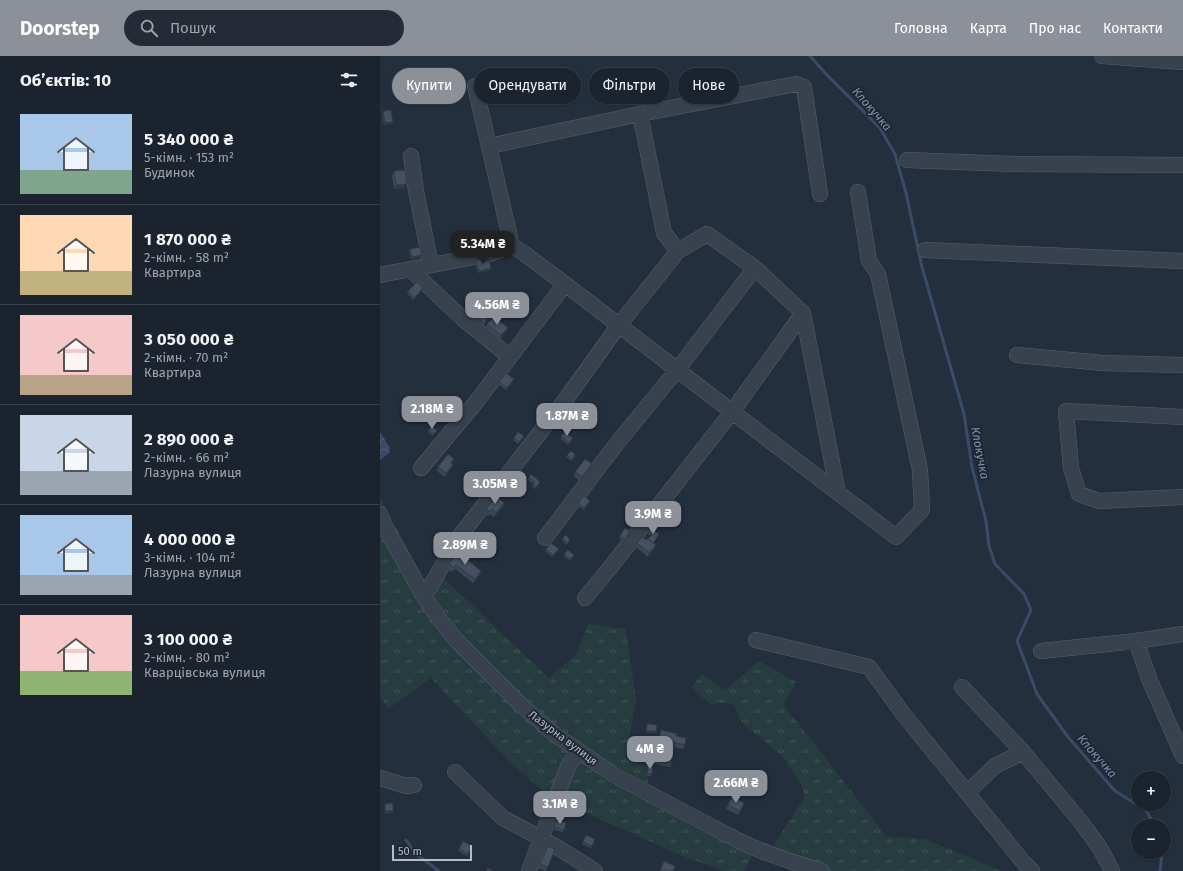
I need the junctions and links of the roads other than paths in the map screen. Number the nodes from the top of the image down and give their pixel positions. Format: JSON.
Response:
{"nodes":[{"id":1,"x":1102,"y":56,"type":"edge"},
{"id":2,"x":1183,"y":62,"type":"edge"},
{"id":3,"x":479,"y":104,"type":"edge"},
{"id":4,"x":640,"y":114,"type":"junction"},
{"id":5,"x":489,"y":146,"type":"junction"},
{"id":6,"x":412,"y":156,"type":"dead end"},
{"id":7,"x":907,"y":160,"type":"dead end"},
{"id":8,"x":1183,"y":165,"type":"edge"},
{"id":9,"x":858,"y":192,"type":"dead end"},
{"id":10,"x":820,"y":194,"type":"dead end"},
{"id":11,"x":512,"y":246,"type":"junction"},
{"id":12,"x":925,"y":250,"type":"dead end"},
{"id":13,"x":678,"y":251,"type":"junction"},
{"id":14,"x":1183,"y":261,"type":"edge"},
{"id":15,"x":431,"y":265,"type":"junction"},
{"id":16,"x":755,"y":268,"type":"junction"},
{"id":17,"x":410,"y":269,"type":"junction"},
{"id":18,"x":380,"y":275,"type":"edge"},
{"id":19,"x":565,"y":284,"type":"junction"},
{"id":20,"x":804,"y":313,"type":"junction"},
{"id":21,"x":619,"y":326,"type":"junction"},
{"id":22,"x":1017,"y":355,"type":"dead end"},
{"id":23,"x":510,"y":357,"type":"junction"},
{"id":24,"x":1183,"y":365,"type":"edge"},
{"id":25,"x":677,"y":370,"type":"junction"},
{"id":26,"x":732,"y":412,"type":"junction"},
{"id":27,"x":1183,"y":417,"type":"edge"},
{"id":28,"x":421,"y":468,"type":"dead end"},
{"id":29,"x":838,"y":493,"type":"junction"},
{"id":30,"x":1183,"y":496,"type":"edge"},
{"id":31,"x":381,"y":519,"type":"edge"},
{"id":32,"x":545,"y":538,"type":"dead end"},
{"id":33,"x":423,"y":595,"type":"junction"},
{"id":34,"x":585,"y":598,"type":"dead end"},
{"id":35,"x":1183,"y":634,"type":"edge"},
{"id":36,"x":756,"y":640,"type":"dead end"},
{"id":37,"x":1136,"y":641,"type":"junction"},
{"id":38,"x":1041,"y":651,"type":"dead end"},
{"id":39,"x":962,"y":687,"type":"dead end"},
{"id":40,"x":579,"y":752,"type":"junction"},
{"id":41,"x":1024,"y":752,"type":"junction"},
{"id":42,"x":1183,"y":756,"type":"edge"},
{"id":43,"x":455,"y":772,"type":"dead end"},
{"id":44,"x":380,"y":778,"type":"edge"},
{"id":45,"x":414,"y":785,"type":"dead end"},
{"id":46,"x":968,"y":792,"type":"junction"},
{"id":47,"x":540,"y":838,"type":"junction"},
{"id":48,"x":529,"y":871,"type":"edge"},
{"id":49,"x":595,"y":871,"type":"edge"},
{"id":50,"x":822,"y":871,"type":"edge"},
{"id":51,"x":1032,"y":871,"type":"edge"},
{"id":52,"x":1112,"y":871,"type":"edge"}],
"edges":[{"from":1,"to":2,"type":"street"},
{"from":3,"to":5,"type":"street"},
{"from":4,"to":5,"type":"street"},
{"from":4,"to":10,"type":"street"},
{"from":4,"to":13,"type":"street"},
{"from":5,"to":11,"type":"street"},
{"from":6,"to":15,"type":"street"},
{"from":7,"to":8,"type":"street"},
{"from":9,"to":29,"type":"street"},
{"from":11,"to":15,"type":"street"},
{"from":11,"to":19,"type":"street"},
{"from":12,"to":14,"type":"street"},
{"from":13,"to":16,"type":"street"},
{"from":13,"to":21,"type":"street"},
{"from":15,"to":17,"type":"street"},
{"from":16,"to":20,"type":"street"},
{"from":16,"to":25,"type":"street"},
{"from":17,"to":18,"type":"street"},
{"from":17,"to":23,"type":"street"},
{"from":19,"to":21,"type":"street"},
{"from":19,"to":23,"type":"street"},
{"from":20,"to":26,"type":"street"},
{"from":20,"to":29,"type":"street"},
{"from":21,"to":25,"type":"street"},
{"from":21,"to":33,"type":"street"},
{"from":22,"to":24,"type":"street"},
{"from":23,"to":28,"type":"street"},
{"from":25,"to":26,"type":"street"},
{"from":25,"to":32,"type":"street"},
{"from":26,"to":29,"type":"street"},
{"from":26,"to":34,"type":"street"},
{"from":27,"to":30,"type":"street"},
{"from":31,"to":33,"type":"street","name":"Лазурна вулиця"},
{"from":33,"to":40,"type":"street","name":"Лазурна вулиця"},
{"from":35,"to":37,"type":"street"},
{"from":36,"to":46,"type":"street"},
{"from":37,"to":38,"type":"street"},
{"from":37,"to":42,"type":"street"},
{"from":39,"to":41,"type":"street"},
{"from":40,"to":47,"type":"street"},
{"from":40,"to":50,"type":"street","name":"Лазурна вулиця"},
{"from":41,"to":46,"type":"street"},
{"from":41,"to":52,"type":"street"},
{"from":43,"to":47,"type":"street"},
{"from":44,"to":45,"type":"street"},
{"from":46,"to":51,"type":"street"},
{"from":47,"to":48,"type":"street"},
{"from":47,"to":49,"type":"street"}]}
